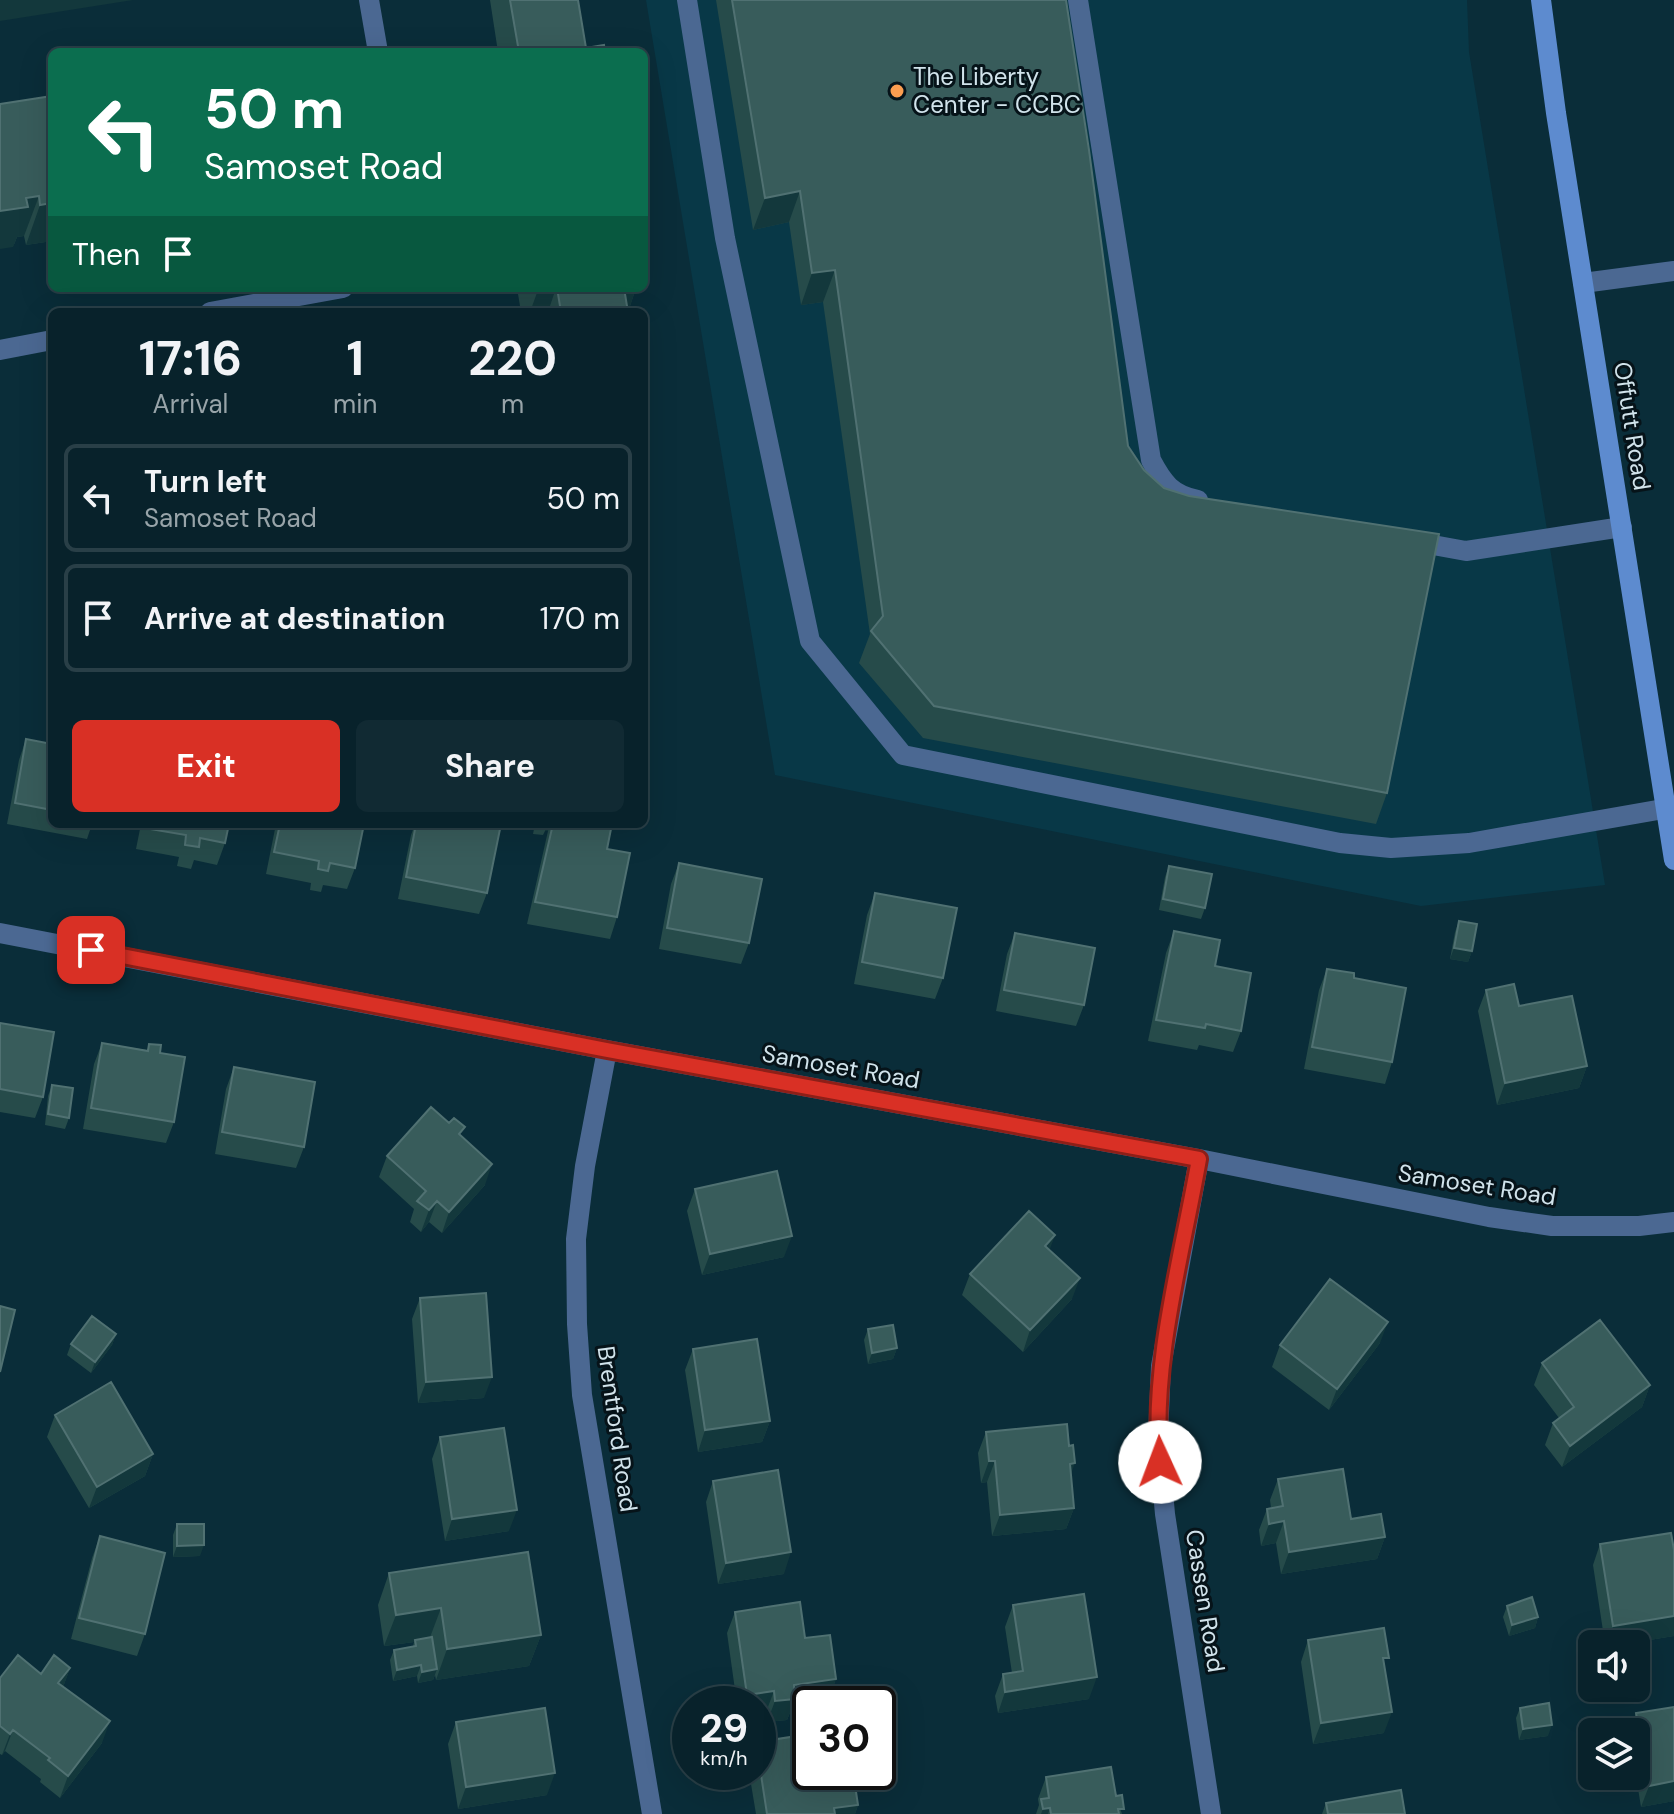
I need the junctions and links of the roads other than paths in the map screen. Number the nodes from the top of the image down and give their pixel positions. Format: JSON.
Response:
{"nodes":[{"id":1,"x":369,"y":0,"type":"edge"},
{"id":2,"x":687,"y":0,"type":"edge"},
{"id":3,"x":1078,"y":0,"type":"edge"},
{"id":4,"x":1541,"y":0,"type":"edge"},
{"id":5,"x":377,"y":48,"type":"edge"},
{"id":6,"x":1674,"y":271,"type":"edge"},
{"id":7,"x":1583,"y":283,"type":"junction"},
{"id":8,"x":321,"y":292,"type":"edge"},
{"id":9,"x":232,"y":308,"type":"edge"},
{"id":10,"x":48,"y":341,"type":"edge"},
{"id":11,"x":0,"y":350,"type":"edge"},
{"id":12,"x":1225,"y":505,"type":"edge"},
{"id":13,"x":1622,"y":527,"type":"junction"},
{"id":14,"x":1391,"y":537,"type":"edge"},
{"id":15,"x":1670,"y":808,"type":"edge"},
{"id":16,"x":1674,"y":860,"type":"edge"},
{"id":17,"x":0,"y":933,"type":"edge"},
{"id":18,"x":607,"y":1050,"type":"junction"},
{"id":19,"x":1199,"y":1159,"type":"junction"},
{"id":20,"x":1674,"y":1222,"type":"edge"},
{"id":21,"x":652,"y":1814,"type":"edge"},
{"id":22,"x":1211,"y":1814,"type":"edge"}],
"edges":[{"from":1,"to":5,"type":"street"},
{"from":2,"to":15,"type":"street"},
{"from":3,"to":12,"type":"street"},
{"from":4,"to":7,"type":"street","name":"Offutt Road"},
{"from":6,"to":7,"type":"street"},
{"from":7,"to":13,"type":"street","name":"Offutt Road"},
{"from":8,"to":9,"type":"street"},
{"from":10,"to":11,"type":"street"},
{"from":13,"to":14,"type":"street"},
{"from":13,"to":15,"type":"street","name":"Offutt Road"},
{"from":15,"to":16,"type":"street","name":"Offutt Road"},
{"from":17,"to":18,"type":"street","name":"Samoset Road"},
{"from":18,"to":19,"type":"street","name":"Samoset Road"},
{"from":18,"to":21,"type":"street","name":"Brentford Road"},
{"from":19,"to":20,"type":"street","name":"Samoset Road"},
{"from":19,"to":22,"type":"street","name":"Cassen Road"}]}
